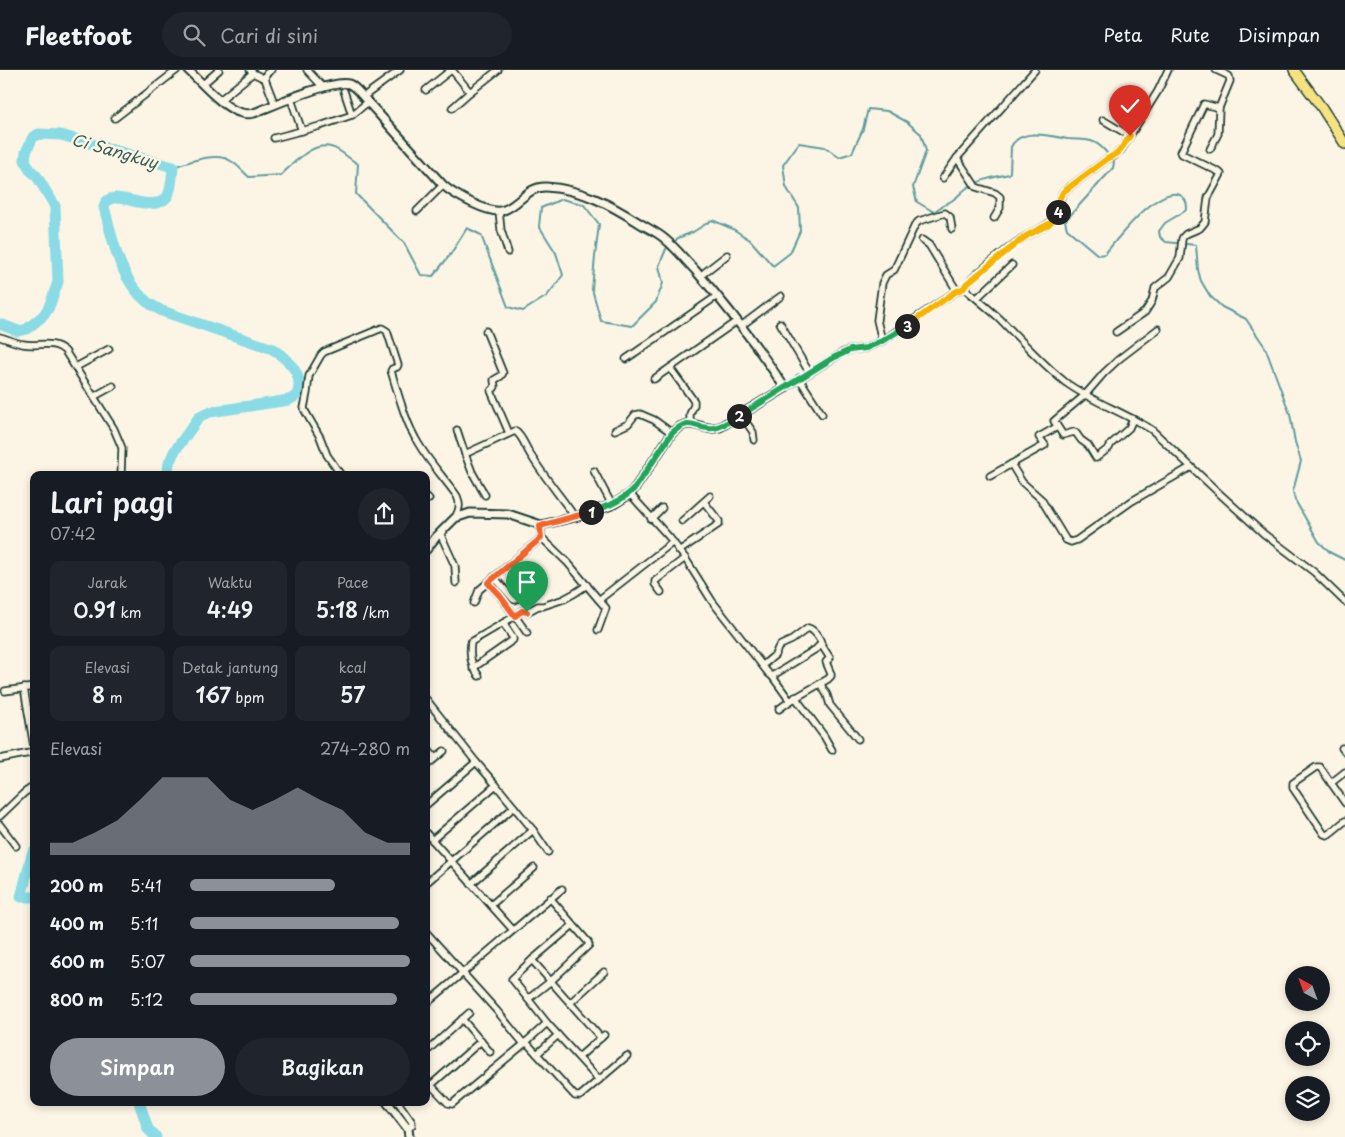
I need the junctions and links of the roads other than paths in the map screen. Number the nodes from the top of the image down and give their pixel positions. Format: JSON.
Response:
{"nodes":[{"id":1,"x":177,"y":70,"type":"edge"},
{"id":2,"x":188,"y":70,"type":"edge"},
{"id":3,"x":219,"y":70,"type":"edge"},
{"id":4,"x":271,"y":70,"type":"edge"},
{"id":5,"x":307,"y":70,"type":"edge"},
{"id":6,"x":400,"y":70,"type":"edge"},
{"id":7,"x":452,"y":70,"type":"edge"},
{"id":8,"x":498,"y":70,"type":"edge"},
{"id":9,"x":1035,"y":70,"type":"edge"},
{"id":10,"x":1168,"y":70,"type":"edge"},
{"id":11,"x":1216,"y":70,"type":"edge"},
{"id":12,"x":1294,"y":70,"type":"edge"},
{"id":13,"x":252,"y":72,"type":"edge"},
{"id":14,"x":265,"y":79,"type":"junction"},
{"id":15,"x":203,"y":84,"type":"junction"},
{"id":16,"x":322,"y":87,"type":"junction"},
{"id":17,"x":344,"y":90,"type":"dead end"},
{"id":18,"x":426,"y":90,"type":"dead end"},
{"id":19,"x":470,"y":92,"type":"junction"},
{"id":20,"x":291,"y":99,"type":"junction"},
{"id":21,"x":220,"y":100,"type":"junction"},
{"id":22,"x":366,"y":100,"type":"junction"},
{"id":23,"x":276,"y":105,"type":"junction"},
{"id":24,"x":452,"y":108,"type":"dead end"},
{"id":25,"x":1219,"y":108,"type":"junction"},
{"id":26,"x":352,"y":115,"type":"junction"},
{"id":27,"x":115,"y":118,"type":"dead end"},
{"id":28,"x":1103,"y":120,"type":"dead end"},
{"id":29,"x":302,"y":131,"type":"junction"},
{"id":30,"x":1130,"y":136,"type":"junction"},
{"id":31,"x":274,"y":138,"type":"dead end"},
{"id":32,"x":1345,"y":144,"type":"edge"},
{"id":33,"x":1210,"y":149,"type":"dead end"},
{"id":34,"x":957,"y":158,"type":"junction"},
{"id":35,"x":943,"y":178,"type":"dead end"},
{"id":36,"x":443,"y":185,"type":"junction"},
{"id":37,"x":499,"y":211,"type":"junction"},
{"id":38,"x":417,"y":212,"type":"dead end"},
{"id":39,"x":994,"y":218,"type":"dead end"},
{"id":40,"x":952,"y":229,"type":"dead end"},
{"id":41,"x":922,"y":240,"type":"dead end"},
{"id":42,"x":508,"y":252,"type":"dead end"},
{"id":43,"x":727,"y":255,"type":"dead end"},
{"id":44,"x":1012,"y":264,"type":"dead end"},
{"id":45,"x":700,"y":276,"type":"junction"},
{"id":46,"x":964,"y":288,"type":"junction"},
{"id":47,"x":957,"y":291,"type":"junction"},
{"id":48,"x":717,"y":296,"type":"junction"},
{"id":49,"x":781,"y":296,"type":"dead end"},
{"id":50,"x":976,"y":298,"type":"junction"},
{"id":51,"x":780,"y":322,"type":"dead end"},
{"id":52,"x":739,"y":324,"type":"junction"},
{"id":53,"x":1158,"y":329,"type":"dead end"},
{"id":54,"x":486,"y":331,"type":"dead end"},
{"id":55,"x":1116,"y":332,"type":"dead end"},
{"id":56,"x":0,"y":337,"type":"edge"},
{"id":57,"x":882,"y":341,"type":"junction"},
{"id":58,"x":108,"y":349,"type":"dead end"},
{"id":59,"x":626,"y":359,"type":"dead end"},
{"id":60,"x":76,"y":368,"type":"junction"},
{"id":61,"x":670,"y":368,"type":"junction"},
{"id":62,"x":809,"y":372,"type":"junction"},
{"id":63,"x":799,"y":378,"type":"junction"},
{"id":64,"x":654,"y":379,"type":"dead end"},
{"id":65,"x":113,"y":386,"type":"dead end"},
{"id":66,"x":785,"y":388,"type":"junction"},
{"id":67,"x":1085,"y":395,"type":"junction"},
{"id":68,"x":95,"y":396,"type":"junction"},
{"id":69,"x":822,"y":414,"type":"dead end"},
{"id":70,"x":741,"y":415,"type":"junction"},
{"id":71,"x":1134,"y":419,"type":"junction"},
{"id":72,"x":688,"y":424,"type":"junction"},
{"id":73,"x":1057,"y":427,"type":"junction"},
{"id":74,"x":457,"y":430,"type":"dead end"},
{"id":75,"x":615,"y":430,"type":"dead end"},
{"id":76,"x":509,"y":433,"type":"junction"},
{"id":77,"x":672,"y":433,"type":"junction"},
{"id":78,"x":754,"y":440,"type":"dead end"},
{"id":79,"x":465,"y":454,"type":"junction"},
{"id":80,"x":1011,"y":464,"type":"junction"},
{"id":81,"x":1191,"y":466,"type":"junction"},
{"id":82,"x":120,"y":471,"type":"edge"},
{"id":83,"x":338,"y":471,"type":"edge"},
{"id":84,"x":594,"y":471,"type":"dead end"},
{"id":85,"x":990,"y":476,"type":"dead end"},
{"id":86,"x":630,"y":494,"type":"junction"},
{"id":87,"x":485,"y":495,"type":"dead end"},
{"id":88,"x":710,"y":496,"type":"dead end"},
{"id":89,"x":704,"y":502,"type":"junction"},
{"id":90,"x":612,"y":505,"type":"junction"},
{"id":91,"x":662,"y":508,"type":"dead end"},
{"id":92,"x":575,"y":517,"type":"junction"},
{"id":93,"x":455,"y":518,"type":"junction"},
{"id":94,"x":651,"y":518,"type":"junction"},
{"id":95,"x":682,"y":521,"type":"dead end"},
{"id":96,"x":540,"y":526,"type":"junction"},
{"id":97,"x":440,"y":533,"type":"junction"},
{"id":98,"x":541,"y":537,"type":"junction"},
{"id":99,"x":673,"y":542,"type":"junction"},
{"id":100,"x":430,"y":545,"type":"edge"},
{"id":101,"x":678,"y":551,"type":"junction"},
{"id":102,"x":684,"y":558,"type":"junction"},
{"id":103,"x":494,"y":577,"type":"junction"},
{"id":104,"x":456,"y":583,"type":"dead end"},
{"id":105,"x":488,"y":583,"type":"junction"},
{"id":106,"x":587,"y":585,"type":"junction"},
{"id":107,"x":661,"y":592,"type":"dead end"},
{"id":108,"x":524,"y":594,"type":"dead end"},
{"id":109,"x":600,"y":600,"type":"junction"},
{"id":110,"x":474,"y":602,"type":"dead end"},
{"id":111,"x":1345,"y":602,"type":"edge"},
{"id":112,"x":515,"y":616,"type":"junction"},
{"id":113,"x":503,"y":624,"type":"junction"},
{"id":114,"x":598,"y":630,"type":"dead end"},
{"id":115,"x":527,"y":632,"type":"dead end"},
{"id":116,"x":821,"y":644,"type":"junction"},
{"id":117,"x":763,"y":665,"type":"junction"},
{"id":118,"x":473,"y":668,"type":"junction"},
{"id":119,"x":479,"y":676,"type":"dead end"},
{"id":120,"x":772,"y":676,"type":"junction"},
{"id":121,"x":820,"y":683,"type":"junction"},
{"id":122,"x":30,"y":687,"type":"edge"},
{"id":123,"x":24,"y":688,"type":"junction"},
{"id":124,"x":5,"y":691,"type":"dead end"},
{"id":125,"x":793,"y":699,"type":"junction"},
{"id":126,"x":430,"y":705,"type":"edge"},
{"id":127,"x":779,"y":709,"type":"dead end"},
{"id":128,"x":30,"y":724,"type":"edge"},
{"id":129,"x":858,"y":739,"type":"dead end"},
{"id":130,"x":832,"y":750,"type":"dead end"},
{"id":131,"x":444,"y":751,"type":"dead end"},
{"id":132,"x":430,"y":752,"type":"edge"},
{"id":133,"x":30,"y":753,"type":"edge"},
{"id":134,"x":435,"y":758,"type":"junction"},
{"id":135,"x":0,"y":759,"type":"edge"},
{"id":136,"x":430,"y":762,"type":"edge"},
{"id":137,"x":476,"y":762,"type":"junction"},
{"id":138,"x":1345,"y":772,"type":"edge"},
{"id":139,"x":1331,"y":783,"type":"junction"},
{"id":140,"x":496,"y":785,"type":"junction"},
{"id":141,"x":30,"y":789,"type":"edge"},
{"id":142,"x":430,"y":802,"type":"edge"},
{"id":143,"x":1345,"y":803,"type":"edge"},
{"id":144,"x":514,"y":807,"type":"junction"},
{"id":145,"x":0,"y":816,"type":"edge"},
{"id":146,"x":1345,"y":821,"type":"edge"},
{"id":147,"x":0,"y":825,"type":"edge"},
{"id":148,"x":533,"y":830,"type":"junction"},
{"id":149,"x":430,"y":838,"type":"edge"},
{"id":150,"x":432,"y":840,"type":"junction"},
{"id":151,"x":16,"y":846,"type":"dead end"},
{"id":152,"x":548,"y":852,"type":"dead end"},
{"id":153,"x":451,"y":861,"type":"junction"},
{"id":154,"x":534,"y":868,"type":"dead end"},
{"id":155,"x":430,"y":879,"type":"edge"},
{"id":156,"x":471,"y":884,"type":"junction"},
{"id":157,"x":562,"y":889,"type":"dead end"},
{"id":158,"x":550,"y":898,"type":"junction"},
{"id":159,"x":490,"y":905,"type":"junction"},
{"id":160,"x":573,"y":925,"type":"junction"},
{"id":161,"x":513,"y":930,"type":"junction"},
{"id":162,"x":430,"y":936,"type":"edge"},
{"id":163,"x":532,"y":960,"type":"junction"},
{"id":164,"x":462,"y":972,"type":"junction"},
{"id":165,"x":604,"y":972,"type":"dead end"},
{"id":166,"x":551,"y":981,"type":"junction"},
{"id":167,"x":528,"y":999,"type":"junction"},
{"id":168,"x":430,"y":1000,"type":"edge"},
{"id":169,"x":570,"y":1004,"type":"junction"},
{"id":170,"x":469,"y":1013,"type":"dead end"},
{"id":171,"x":462,"y":1019,"type":"junction"},
{"id":172,"x":547,"y":1023,"type":"junction"},
{"id":173,"x":558,"y":1035,"type":"junction"},
{"id":174,"x":481,"y":1041,"type":"junction"},
{"id":175,"x":525,"y":1043,"type":"junction"},
{"id":176,"x":430,"y":1048,"type":"edge"},
{"id":177,"x":490,"y":1052,"type":"dead end"},
{"id":178,"x":537,"y":1054,"type":"junction"},
{"id":179,"x":627,"y":1056,"type":"dead end"},
{"id":180,"x":579,"y":1057,"type":"junction"},
{"id":181,"x":599,"y":1080,"type":"junction"},
{"id":182,"x":430,"y":1081,"type":"edge"},
{"id":183,"x":430,"y":1085,"type":"edge"},
{"id":184,"x":390,"y":1106,"type":"edge"},
{"id":185,"x":401,"y":1106,"type":"edge"},
{"id":186,"x":408,"y":1133,"type":"edge"}],
"edges":[{"from":1,"to":27,"type":"street"},
{"from":2,"to":15,"type":"street"},
{"from":3,"to":15,"type":"street"},
{"from":4,"to":14,"type":"street"},
{"from":5,"to":16,"type":"street"},
{"from":6,"to":22,"type":"street"},
{"from":7,"to":18,"type":"street"},
{"from":7,"to":19,"type":"street"},
{"from":8,"to":19,"type":"street"},
{"from":9,"to":34,"type":"street"},
{"from":10,"to":30,"type":"street"},
{"from":11,"to":25,"type":"street"},
{"from":12,"to":32,"type":"main road"},
{"from":13,"to":14,"type":"street"},
{"from":13,"to":21,"type":"street"},
{"from":14,"to":23,"type":"street"},
{"from":15,"to":21,"type":"street"},
{"from":16,"to":20,"type":"street"},
{"from":16,"to":22,"type":"street"},
{"from":17,"to":26,"type":"street"},
{"from":19,"to":24,"type":"street"},
{"from":20,"to":23,"type":"street"},
{"from":20,"to":29,"type":"street"},
{"from":21,"to":23,"type":"street"},
{"from":22,"to":26,"type":"street"},
{"from":22,"to":36,"type":"street"},
{"from":25,"to":33,"type":"street"},
{"from":25,"to":55,"type":"street"},
{"from":26,"to":29,"type":"street"},
{"from":28,"to":30,"type":"street"},
{"from":29,"to":31,"type":"street"},
{"from":30,"to":46,"type":"street"},
{"from":34,"to":35,"type":"street"},
{"from":34,"to":39,"type":"street"},
{"from":36,"to":37,"type":"street"},
{"from":36,"to":38,"type":"street"},
{"from":37,"to":42,"type":"street"},
{"from":37,"to":45,"type":"street"},
{"from":40,"to":57,"type":"street"},
{"from":41,"to":47,"type":"street"},
{"from":43,"to":45,"type":"street"},
{"from":44,"to":50,"type":"street"},
{"from":45,"to":48,"type":"street"},
{"from":46,"to":47,"type":"street"},
{"from":46,"to":50,"type":"street"},
{"from":47,"to":57,"type":"street"},
{"from":48,"to":52,"type":"street"},
{"from":48,"to":59,"type":"street"},
{"from":49,"to":52,"type":"street"},
{"from":50,"to":67,"type":"street"},
{"from":51,"to":62,"type":"street"},
{"from":52,"to":61,"type":"street"},
{"from":52,"to":66,"type":"street"},
{"from":53,"to":67,"type":"street"},
{"from":54,"to":76,"type":"street"},
{"from":56,"to":60,"type":"street"},
{"from":57,"to":62,"type":"street"},
{"from":58,"to":60,"type":"street"},
{"from":60,"to":68,"type":"street"},
{"from":61,"to":64,"type":"street"},
{"from":61,"to":72,"type":"street"},
{"from":62,"to":63,"type":"street"},
{"from":63,"to":66,"type":"street"},
{"from":63,"to":69,"type":"street"},
{"from":65,"to":68,"type":"street"},
{"from":66,"to":70,"type":"street"},
{"from":67,"to":71,"type":"street"},
{"from":67,"to":73,"type":"street"},
{"from":68,"to":82,"type":"street"},
{"from":70,"to":72,"type":"street"},
{"from":70,"to":78,"type":"street"},
{"from":71,"to":73,"type":"street"},
{"from":71,"to":81,"type":"street"},
{"from":72,"to":77,"type":"street"},
{"from":73,"to":80,"type":"street"},
{"from":74,"to":79,"type":"street"},
{"from":75,"to":77,"type":"street"},
{"from":76,"to":79,"type":"street"},
{"from":76,"to":92,"type":"street"},
{"from":77,"to":86,"type":"street"},
{"from":79,"to":87,"type":"street"},
{"from":80,"to":81,"type":"street"},
{"from":80,"to":85,"type":"street"},
{"from":81,"to":111,"type":"street"},
{"from":83,"to":93,"type":"street"},
{"from":84,"to":90,"type":"street"},
{"from":86,"to":90,"type":"street"},
{"from":86,"to":94,"type":"street"},
{"from":88,"to":89,"type":"street"},
{"from":89,"to":95,"type":"street"},
{"from":89,"to":101,"type":"street"},
{"from":90,"to":92,"type":"street"},
{"from":91,"to":94,"type":"street"},
{"from":92,"to":96,"type":"street"},
{"from":93,"to":96,"type":"street"},
{"from":93,"to":97,"type":"street"},
{"from":94,"to":99,"type":"street"},
{"from":96,"to":98,"type":"street"},
{"from":97,"to":100,"type":"street"},
{"from":97,"to":104,"type":"street"},
{"from":98,"to":103,"type":"street"},
{"from":98,"to":106,"type":"street"},
{"from":99,"to":101,"type":"street"},
{"from":99,"to":109,"type":"street"},
{"from":101,"to":102,"type":"street"},
{"from":102,"to":107,"type":"street"},
{"from":102,"to":117,"type":"street"},
{"from":103,"to":105,"type":"street"},
{"from":103,"to":108,"type":"street"},
{"from":105,"to":110,"type":"street"},
{"from":105,"to":112,"type":"street"},
{"from":106,"to":109,"type":"street"},
{"from":106,"to":112,"type":"street"},
{"from":109,"to":114,"type":"street"},
{"from":112,"to":113,"type":"street"},
{"from":112,"to":115,"type":"street"},
{"from":113,"to":118,"type":"street"},
{"from":113,"to":118,"type":"street"},
{"from":116,"to":117,"type":"street"},
{"from":116,"to":120,"type":"street"},
{"from":116,"to":121,"type":"street"},
{"from":117,"to":120,"type":"street"},
{"from":118,"to":119,"type":"street"},
{"from":120,"to":125,"type":"street"},
{"from":121,"to":125,"type":"street"},
{"from":121,"to":129,"type":"street"},
{"from":122,"to":123,"type":"street"},
{"from":123,"to":124,"type":"street"},
{"from":123,"to":128,"type":"street"},
{"from":125,"to":127,"type":"street"},
{"from":125,"to":130,"type":"street"},
{"from":126,"to":137,"type":"street"},
{"from":131,"to":134,"type":"street"},
{"from":132,"to":134,"type":"street"},
{"from":133,"to":135,"type":"street"},
{"from":134,"to":136,"type":"street"},
{"from":137,"to":140,"type":"street"},
{"from":137,"to":142,"type":"street"},
{"from":138,"to":139,"type":"street"},
{"from":139,"to":143,"type":"street"},
{"from":139,"to":146,"type":"street"},
{"from":140,"to":144,"type":"street"},
{"from":140,"to":150,"type":"street"},
{"from":141,"to":145,"type":"street"},
{"from":144,"to":148,"type":"street"},
{"from":144,"to":153,"type":"street"},
{"from":147,"to":151,"type":"street"},
{"from":148,"to":152,"type":"street"},
{"from":148,"to":156,"type":"street"},
{"from":149,"to":150,"type":"street"},
{"from":150,"to":153,"type":"street"},
{"from":153,"to":155,"type":"street"},
{"from":153,"to":156,"type":"street"},
{"from":154,"to":159,"type":"street"},
{"from":156,"to":159,"type":"street"},
{"from":157,"to":158,"type":"street"},
{"from":158,"to":160,"type":"street"},
{"from":158,"to":161,"type":"street"},
{"from":159,"to":161,"type":"street"},
{"from":160,"to":163,"type":"street"},
{"from":160,"to":166,"type":"street"},
{"from":161,"to":164,"type":"street"},
{"from":162,"to":164,"type":"street"},
{"from":163,"to":166,"type":"street"},
{"from":163,"to":167,"type":"street"},
{"from":164,"to":168,"type":"street"},
{"from":164,"to":175,"type":"street"},
{"from":165,"to":169,"type":"street"},
{"from":166,"to":167,"type":"street"},
{"from":166,"to":169,"type":"street"},
{"from":167,"to":172,"type":"street"},
{"from":169,"to":180,"type":"street"},
{"from":170,"to":171,"type":"street"},
{"from":171,"to":174,"type":"street"},
{"from":171,"to":176,"type":"street"},
{"from":172,"to":173,"type":"street"},
{"from":172,"to":175,"type":"street"},
{"from":173,"to":178,"type":"street"},
{"from":173,"to":180,"type":"street"},
{"from":174,"to":177,"type":"street"},
{"from":174,"to":182,"type":"street"},
{"from":175,"to":178,"type":"street"},
{"from":175,"to":183,"type":"street"},
{"from":178,"to":181,"type":"street"},
{"from":179,"to":181,"type":"street"},
{"from":180,"to":181,"type":"street"},
{"from":184,"to":186,"type":"street"},
{"from":185,"to":186,"type":"street"}]}
